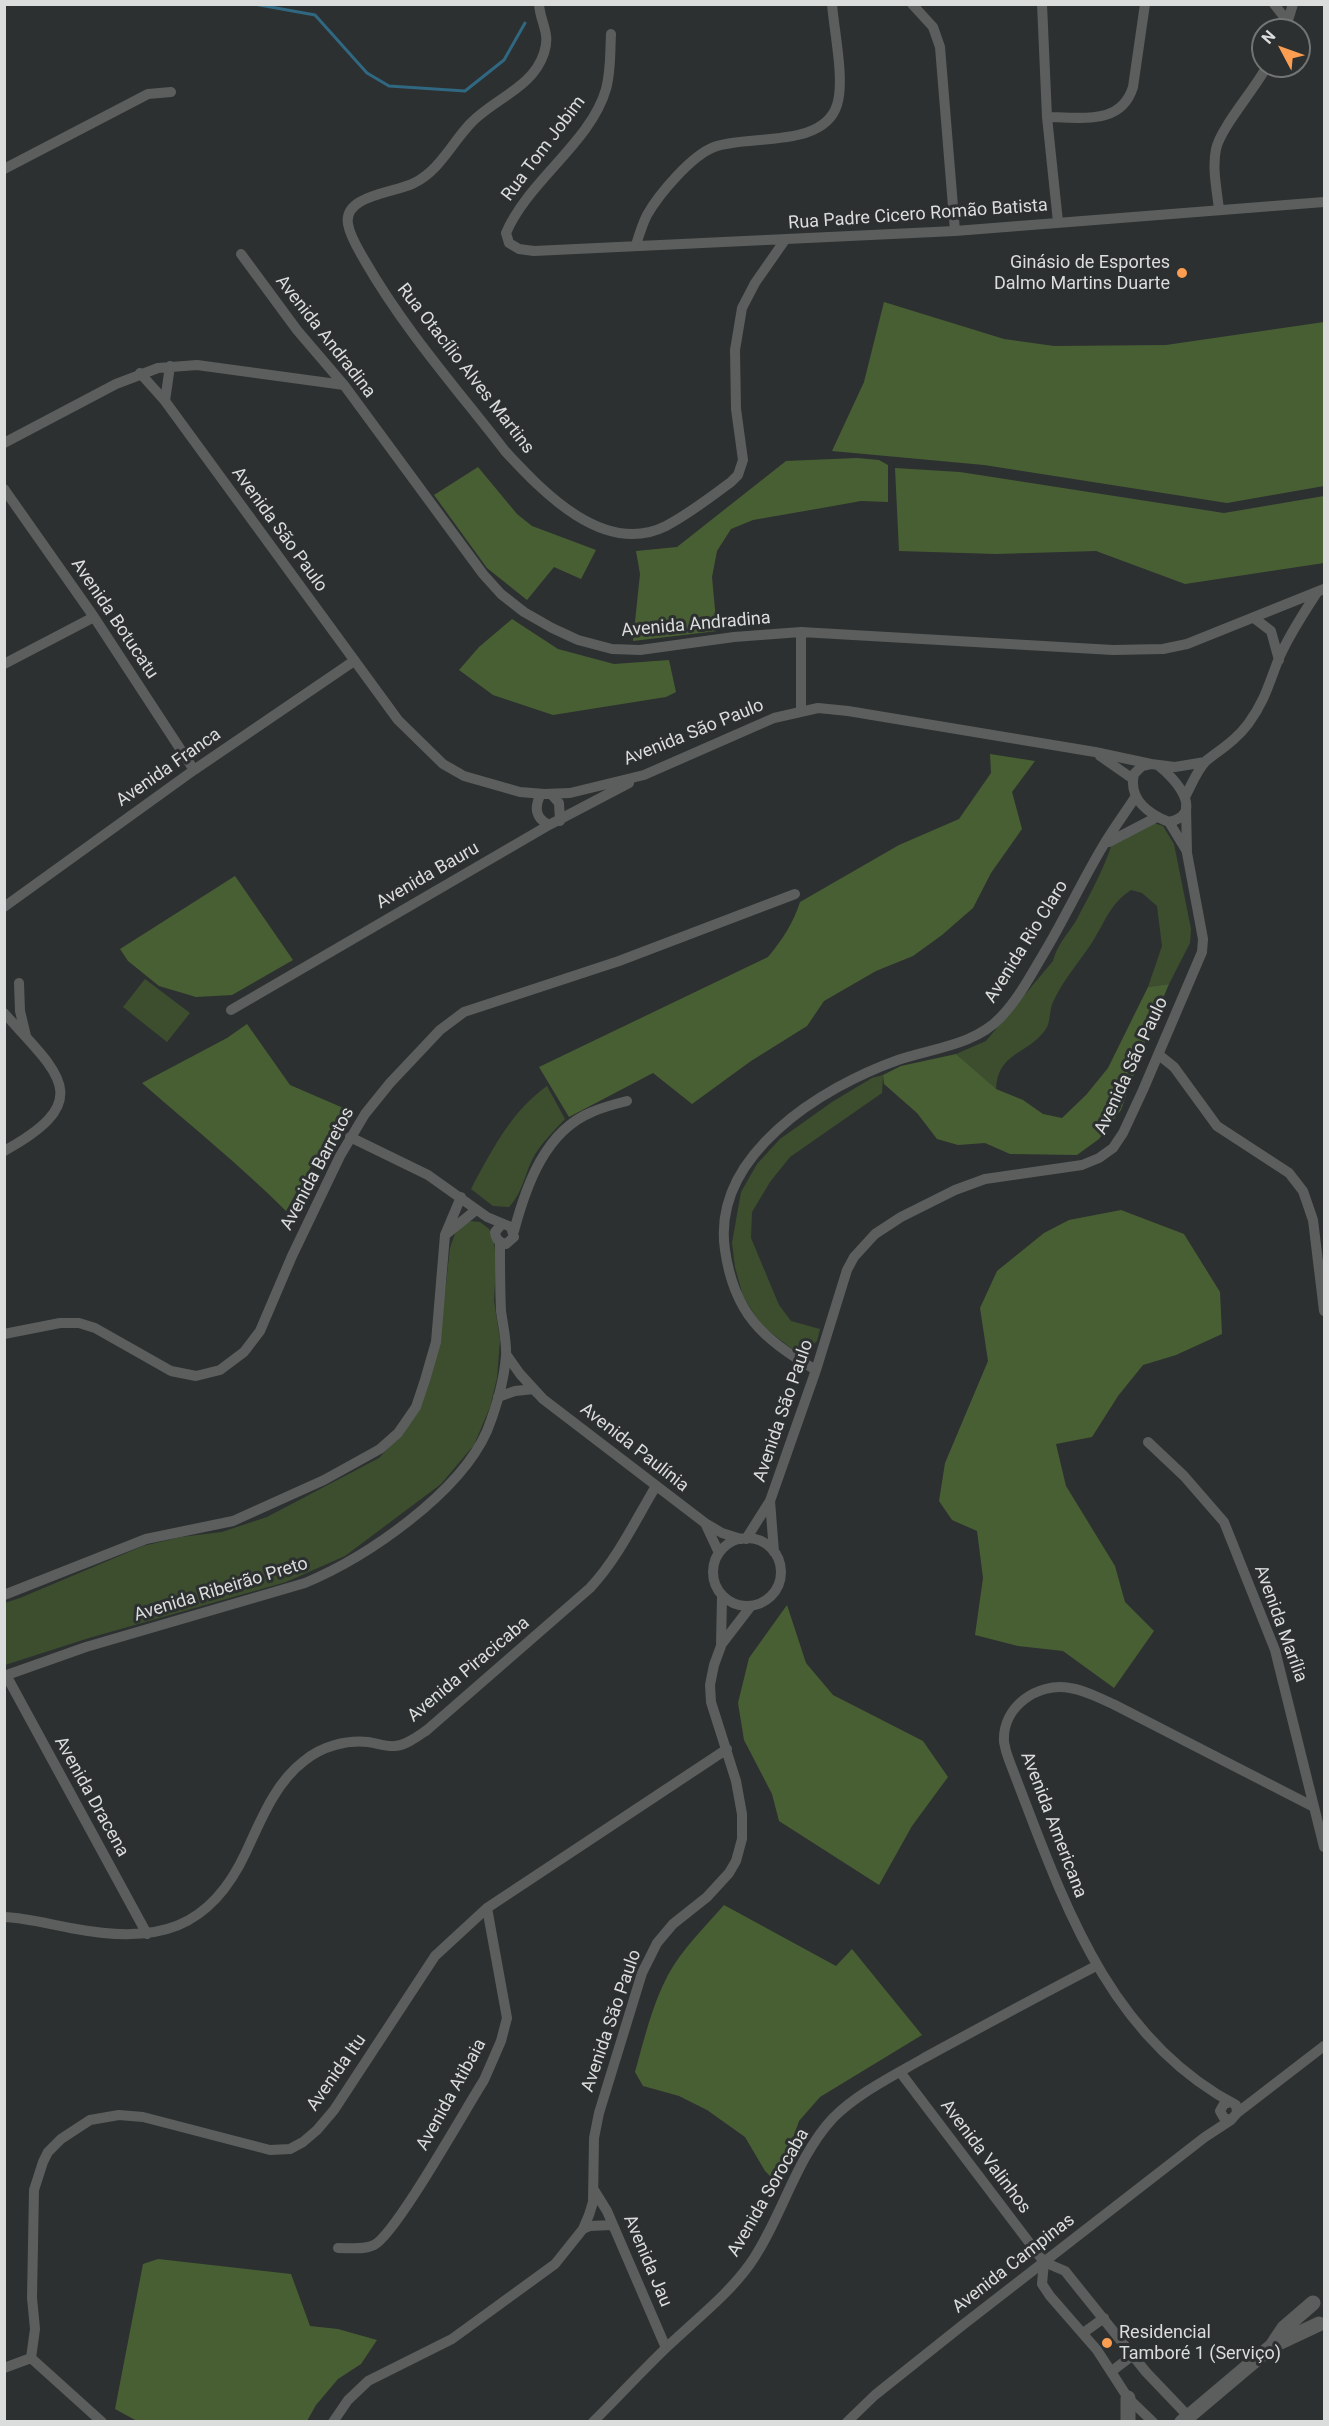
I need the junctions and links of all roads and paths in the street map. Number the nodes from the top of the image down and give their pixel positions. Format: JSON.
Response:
{"nodes":[{"id":1,"x":539,"y":4,"type":"edge"},
{"id":2,"x":832,"y":4,"type":"edge"},
{"id":3,"x":912,"y":4,"type":"edge"},
{"id":4,"x":1042,"y":4,"type":"edge"},
{"id":5,"x":1145,"y":4,"type":"edge"},
{"id":6,"x":1274,"y":4,"type":"edge"},
{"id":7,"x":1282,"y":18,"type":"edge"},
{"id":8,"x":610,"y":34,"type":"dead end"},
{"id":9,"x":1261,"y":78,"type":"edge"},
{"id":10,"x":171,"y":92,"type":"dead end"},
{"id":11,"x":1047,"y":117,"type":"junction"},
{"id":12,"x":4,"y":169,"type":"edge"},
{"id":13,"x":1324,"y":202,"type":"edge"},
{"id":14,"x":1219,"y":210,"type":"junction"},
{"id":15,"x":1058,"y":222,"type":"junction"},
{"id":16,"x":955,"y":231,"type":"junction"},
{"id":17,"x":785,"y":240,"type":"junction"},
{"id":18,"x":636,"y":245,"type":"junction"},
{"id":19,"x":513,"y":246,"type":"joint"},
{"id":20,"x":241,"y":254,"type":"dead end"},
{"id":21,"x":170,"y":366,"type":"junction"},
{"id":22,"x":140,"y":373,"type":"junction"},
{"id":23,"x":344,"y":385,"type":"junction"},
{"id":24,"x":165,"y":401,"type":"junction"},
{"id":25,"x":4,"y":443,"type":"edge"},
{"id":26,"x":4,"y":489,"type":"edge"},
{"id":27,"x":1321,"y":591,"type":"edge"},
{"id":28,"x":94,"y":617,"type":"junction"},
{"id":29,"x":1254,"y":618,"type":"junction"},
{"id":30,"x":801,"y":632,"type":"junction"},
{"id":31,"x":1279,"y":660,"type":"junction"},
{"id":32,"x":354,"y":661,"type":"junction"},
{"id":33,"x":4,"y":664,"type":"edge"},
{"id":34,"x":801,"y":710,"type":"junction"},
{"id":35,"x":1095,"y":752,"type":"junction"},
{"id":36,"x":1205,"y":762,"type":"junction"},
{"id":37,"x":1155,"y":765,"type":"junction"},
{"id":38,"x":194,"y":770,"type":"junction"},
{"id":39,"x":644,"y":775,"type":"junction"},
{"id":40,"x":1133,"y":779,"type":"junction"},
{"id":41,"x":546,"y":794,"type":"junction"},
{"id":42,"x":1136,"y":796,"type":"junction"},
{"id":43,"x":1185,"y":801,"type":"junction"},
{"id":44,"x":1157,"y":817,"type":"junction"},
{"id":45,"x":1169,"y":822,"type":"junction"},
{"id":46,"x":554,"y":823,"type":"junction"},
{"id":47,"x":1103,"y":845,"type":"junction"},
{"id":48,"x":1187,"y":853,"type":"junction"},
{"id":49,"x":795,"y":894,"type":"dead end"},
{"id":50,"x":4,"y":907,"type":"edge"},
{"id":51,"x":19,"y":983,"type":"dead end"},
{"id":52,"x":231,"y":1010,"type":"dead end"},
{"id":53,"x":4,"y":1013,"type":"edge"},
{"id":54,"x":26,"y":1037,"type":"junction"},
{"id":55,"x":1159,"y":1055,"type":"junction"},
{"id":56,"x":627,"y":1101,"type":"dead end"},
{"id":57,"x":350,"y":1137,"type":"junction"},
{"id":58,"x":4,"y":1151,"type":"edge"},
{"id":59,"x":461,"y":1197,"type":"junction"},
{"id":60,"x":476,"y":1210,"type":"junction"},
{"id":61,"x":505,"y":1233,"type":"junction"},
{"id":62,"x":445,"y":1235,"type":"junction"},
{"id":63,"x":1324,"y":1307,"type":"edge"},
{"id":64,"x":4,"y":1334,"type":"edge"},
{"id":65,"x":506,"y":1354,"type":"junction"},
{"id":66,"x":816,"y":1370,"type":"junction"},
{"id":67,"x":498,"y":1397,"type":"junction"},
{"id":68,"x":543,"y":1399,"type":"junction"},
{"id":69,"x":1148,"y":1442,"type":"dead end"},
{"id":70,"x":656,"y":1486,"type":"junction"},
{"id":71,"x":770,"y":1501,"type":"junction"},
{"id":72,"x":705,"y":1522,"type":"junction"},
{"id":73,"x":743,"y":1539,"type":"junction"},
{"id":74,"x":774,"y":1552,"type":"junction"},
{"id":75,"x":719,"y":1553,"type":"junction"},
{"id":76,"x":4,"y":1595,"type":"edge"},
{"id":77,"x":722,"y":1596,"type":"junction"},
{"id":78,"x":751,"y":1606,"type":"junction"},
{"id":79,"x":721,"y":1646,"type":"junction"},
{"id":80,"x":5,"y":1676,"type":"edge"},
{"id":81,"x":727,"y":1749,"type":"junction"},
{"id":82,"x":1314,"y":1807,"type":"junction"},
{"id":83,"x":1324,"y":1847,"type":"edge"},
{"id":84,"x":487,"y":1908,"type":"junction"},
{"id":85,"x":4,"y":1917,"type":"edge"},
{"id":86,"x":147,"y":1934,"type":"junction"},
{"id":87,"x":1096,"y":1966,"type":"junction"},
{"id":88,"x":1324,"y":2046,"type":"edge"},
{"id":89,"x":900,"y":2072,"type":"junction"},
{"id":90,"x":1229,"y":2111,"type":"junction"},
{"id":91,"x":594,"y":2190,"type":"junction"},
{"id":92,"x":612,"y":2225,"type":"junction"},
{"id":93,"x":583,"y":2229,"type":"junction"},
{"id":94,"x":338,"y":2248,"type":"dead end"},
{"id":95,"x":1044,"y":2262,"type":"junction"},
{"id":96,"x":1319,"y":2298,"type":"edge"},
{"id":97,"x":1104,"y":2318,"type":"junction"},
{"id":98,"x":1322,"y":2325,"type":"edge"},
{"id":99,"x":1083,"y":2333,"type":"junction"},
{"id":100,"x":1272,"y":2346,"type":"junction"},
{"id":101,"x":666,"y":2348,"type":"junction"},
{"id":102,"x":1132,"y":2355,"type":"junction"},
{"id":103,"x":31,"y":2358,"type":"junction"},
{"id":104,"x":4,"y":2368,"type":"edge"},
{"id":105,"x":1112,"y":2372,"type":"junction"},
{"id":106,"x":1128,"y":2398,"type":"junction"},
{"id":107,"x":1185,"y":2419,"type":"edge"},
{"id":108,"x":102,"y":2421,"type":"edge"},
{"id":109,"x":333,"y":2421,"type":"edge"},
{"id":110,"x":594,"y":2421,"type":"edge"},
{"id":111,"x":847,"y":2421,"type":"edge"},
{"id":112,"x":1128,"y":2421,"type":"edge"},
{"id":113,"x":1153,"y":2421,"type":"edge"}],
"edges":[{"from":1,"to":17,"type":"street","name":"Rua Otacílio Alves Martins"},
{"from":2,"to":18,"type":"street"},
{"from":3,"to":16,"type":"street"},
{"from":4,"to":11,"type":"street"},
{"from":5,"to":11,"type":"street"},
{"from":6,"to":7,"type":"street"},
{"from":8,"to":19,"type":"street","name":"Rua Tom Jobim"},
{"from":9,"to":14,"type":"street"},
{"from":10,"to":12,"type":"street"},
{"from":11,"to":15,"type":"street"},
{"from":13,"to":14,"type":"street","name":"Rua Padre Cicero Romão Batista"},
{"from":14,"to":15,"type":"street","name":"Rua Padre Cicero Romão Batista"},
{"from":15,"to":16,"type":"street","name":"Rua Padre Cicero Romão Batista"},
{"from":16,"to":17,"type":"street","name":"Rua Padre Cicero Romão Batista"},
{"from":17,"to":18,"type":"street","name":"Rua Padre Cicero Romão Batista"},
{"from":18,"to":19,"type":"street","name":"Rua Padre Cicero Romão Batista"},
{"from":20,"to":23,"type":"street","name":"Avenida Andradina"},
{"from":21,"to":22,"type":"street"},
{"from":21,"to":23,"type":"street"},
{"from":21,"to":24,"type":"street"},
{"from":22,"to":24,"type":"street","name":"Avenida São Paulo"},
{"from":22,"to":25,"type":"street"},
{"from":23,"to":30,"type":"street","name":"Avenida Andradina"},
{"from":24,"to":32,"type":"street","name":"Avenida São Paulo"},
{"from":26,"to":28,"type":"street","name":"Avenida Botucatu"},
{"from":27,"to":29,"type":"street","name":"Avenida Andradina"},
{"from":27,"to":31,"type":"street"},
{"from":28,"to":33,"type":"street"},
{"from":28,"to":38,"type":"street","name":"Avenida Botucatu"},
{"from":29,"to":30,"type":"street","name":"Avenida Andradina"},
{"from":29,"to":31,"type":"street"},
{"from":30,"to":34,"type":"street"},
{"from":31,"to":36,"type":"street"},
{"from":32,"to":38,"type":"street","name":"Avenida Franca"},
{"from":32,"to":41,"type":"street","name":"Avenida São Paulo"},
{"from":34,"to":35,"type":"street","name":"Avenida São Paulo"},
{"from":34,"to":39,"type":"street","name":"Avenida São Paulo"},
{"from":35,"to":37,"type":"street","name":"Avenida São Paulo"},
{"from":35,"to":40,"type":"street","name":"Avenida São Paulo"},
{"from":36,"to":37,"type":"street"},
{"from":36,"to":43,"type":"street"},
{"from":37,"to":40,"type":"street"},
{"from":37,"to":43,"type":"street"},
{"from":38,"to":50,"type":"street","name":"Avenida Franca"},
{"from":39,"to":41,"type":"street","name":"Avenida São Paulo"},
{"from":39,"to":46,"type":"street","name":"Avenida Bauru"},
{"from":40,"to":42,"type":"street"},
{"from":41,"to":46,"type":"street"},
{"from":41,"to":46,"type":"street"},
{"from":42,"to":44,"type":"street"},
{"from":42,"to":47,"type":"street","name":"Avenida Rio Claro"},
{"from":43,"to":45,"type":"street"},
{"from":43,"to":48,"type":"street","name":"Avenida São Paulo"},
{"from":44,"to":45,"type":"street"},
{"from":44,"to":47,"type":"street"},
{"from":45,"to":48,"type":"street","name":"Avenida São Paulo"},
{"from":46,"to":52,"type":"street","name":"Avenida Bauru"},
{"from":47,"to":66,"type":"street","name":"Avenida Rio Claro"},
{"from":48,"to":55,"type":"street","name":"Avenida São Paulo"},
{"from":49,"to":57,"type":"street","name":"Avenida Barretos"},
{"from":51,"to":54,"type":"street"},
{"from":53,"to":54,"type":"street"},
{"from":54,"to":58,"type":"street"},
{"from":55,"to":63,"type":"street"},
{"from":55,"to":66,"type":"street","name":"Avenida São Paulo"},
{"from":56,"to":61,"type":"street","name":"Avenida Ribeirão Preto"},
{"from":57,"to":59,"type":"street"},
{"from":57,"to":64,"type":"street","name":"Avenida Barretos"},
{"from":59,"to":60,"type":"street"},
{"from":59,"to":62,"type":"street"},
{"from":60,"to":61,"type":"street"},
{"from":60,"to":62,"type":"street"},
{"from":61,"to":65,"type":"street","name":"Avenida Ribeirão Preto"},
{"from":62,"to":76,"type":"street"},
{"from":65,"to":67,"type":"street","name":"Avenida Ribeirão Preto"},
{"from":65,"to":68,"type":"street","name":"Avenida Paulínia"},
{"from":66,"to":71,"type":"street","name":"Avenida São Paulo"},
{"from":67,"to":68,"type":"street","name":"Avenida Paulínia"},
{"from":67,"to":80,"type":"street","name":"Avenida Ribeirão Preto"},
{"from":68,"to":70,"type":"street","name":"Avenida Paulínia"},
{"from":69,"to":82,"type":"street","name":"Avenida Marília"},
{"from":70,"to":72,"type":"street","name":"Avenida Paulínia"},
{"from":70,"to":86,"type":"street","name":"Avenida Piracicaba"},
{"from":71,"to":73,"type":"street","name":"Avenida São Paulo"},
{"from":71,"to":74,"type":"street","name":"Avenida São Paulo"},
{"from":72,"to":73,"type":"street","name":"Avenida Paulínia"},
{"from":72,"to":75,"type":"street","name":"Avenida Paulínia"},
{"from":73,"to":74,"type":"street"},
{"from":73,"to":75,"type":"street"},
{"from":74,"to":78,"type":"street"},
{"from":75,"to":77,"type":"street"},
{"from":77,"to":78,"type":"street"},
{"from":77,"to":79,"type":"street","name":"Avenida São Paulo"},
{"from":78,"to":79,"type":"street","name":"Avenida São Paulo"},
{"from":79,"to":81,"type":"street","name":"Avenida São Paulo"},
{"from":80,"to":86,"type":"street","name":"Avenida Dracena"},
{"from":81,"to":84,"type":"street","name":"Avenida Itu"},
{"from":81,"to":91,"type":"street","name":"Avenida São Paulo"},
{"from":82,"to":83,"type":"street","name":"Avenida Marília"},
{"from":82,"to":87,"type":"street","name":"Avenida Americana"},
{"from":84,"to":94,"type":"street","name":"Avenida Atibaia"},
{"from":84,"to":103,"type":"street","name":"Avenida Itu"},
{"from":85,"to":86,"type":"street","name":"Avenida Piracicaba"},
{"from":87,"to":89,"type":"street","name":"Avenida Sorocaba"},
{"from":87,"to":90,"type":"street","name":"Avenida Americana"},
{"from":88,"to":90,"type":"street"},
{"from":89,"to":95,"type":"street","name":"Avenida Valinhos"},
{"from":89,"to":101,"type":"street","name":"Avenida Sorocaba"},
{"from":90,"to":95,"type":"street","name":"Avenida Campinas"},
{"from":91,"to":92,"type":"street","name":"Avenida Jau"},
{"from":91,"to":93,"type":"street","name":"Avenida São Paulo"},
{"from":92,"to":93,"type":"street"},
{"from":92,"to":101,"type":"street","name":"Avenida Jau"},
{"from":93,"to":109,"type":"street","name":"Avenida São Paulo"},
{"from":95,"to":97,"type":"street","name":"Avenida Valinhos"},
{"from":95,"to":99,"type":"street"},
{"from":95,"to":111,"type":"street","name":"Avenida Campinas"},
{"from":96,"to":98,"type":"main road"},
{"from":96,"to":100,"type":"main road"},
{"from":97,"to":99,"type":"street"},
{"from":97,"to":102,"type":"street","name":"Avenida Valinhos"},
{"from":98,"to":100,"type":"main road"},
{"from":99,"to":105,"type":"street"},
{"from":100,"to":107,"type":"main road"},
{"from":101,"to":110,"type":"street","name":"Avenida Sorocaba"},
{"from":102,"to":105,"type":"street"},
{"from":102,"to":107,"type":"street","name":"Avenida Valinhos"},
{"from":103,"to":104,"type":"street"},
{"from":103,"to":108,"type":"street"},
{"from":105,"to":106,"type":"street"},
{"from":106,"to":112,"type":"main road"},
{"from":106,"to":113,"type":"street"}]}
